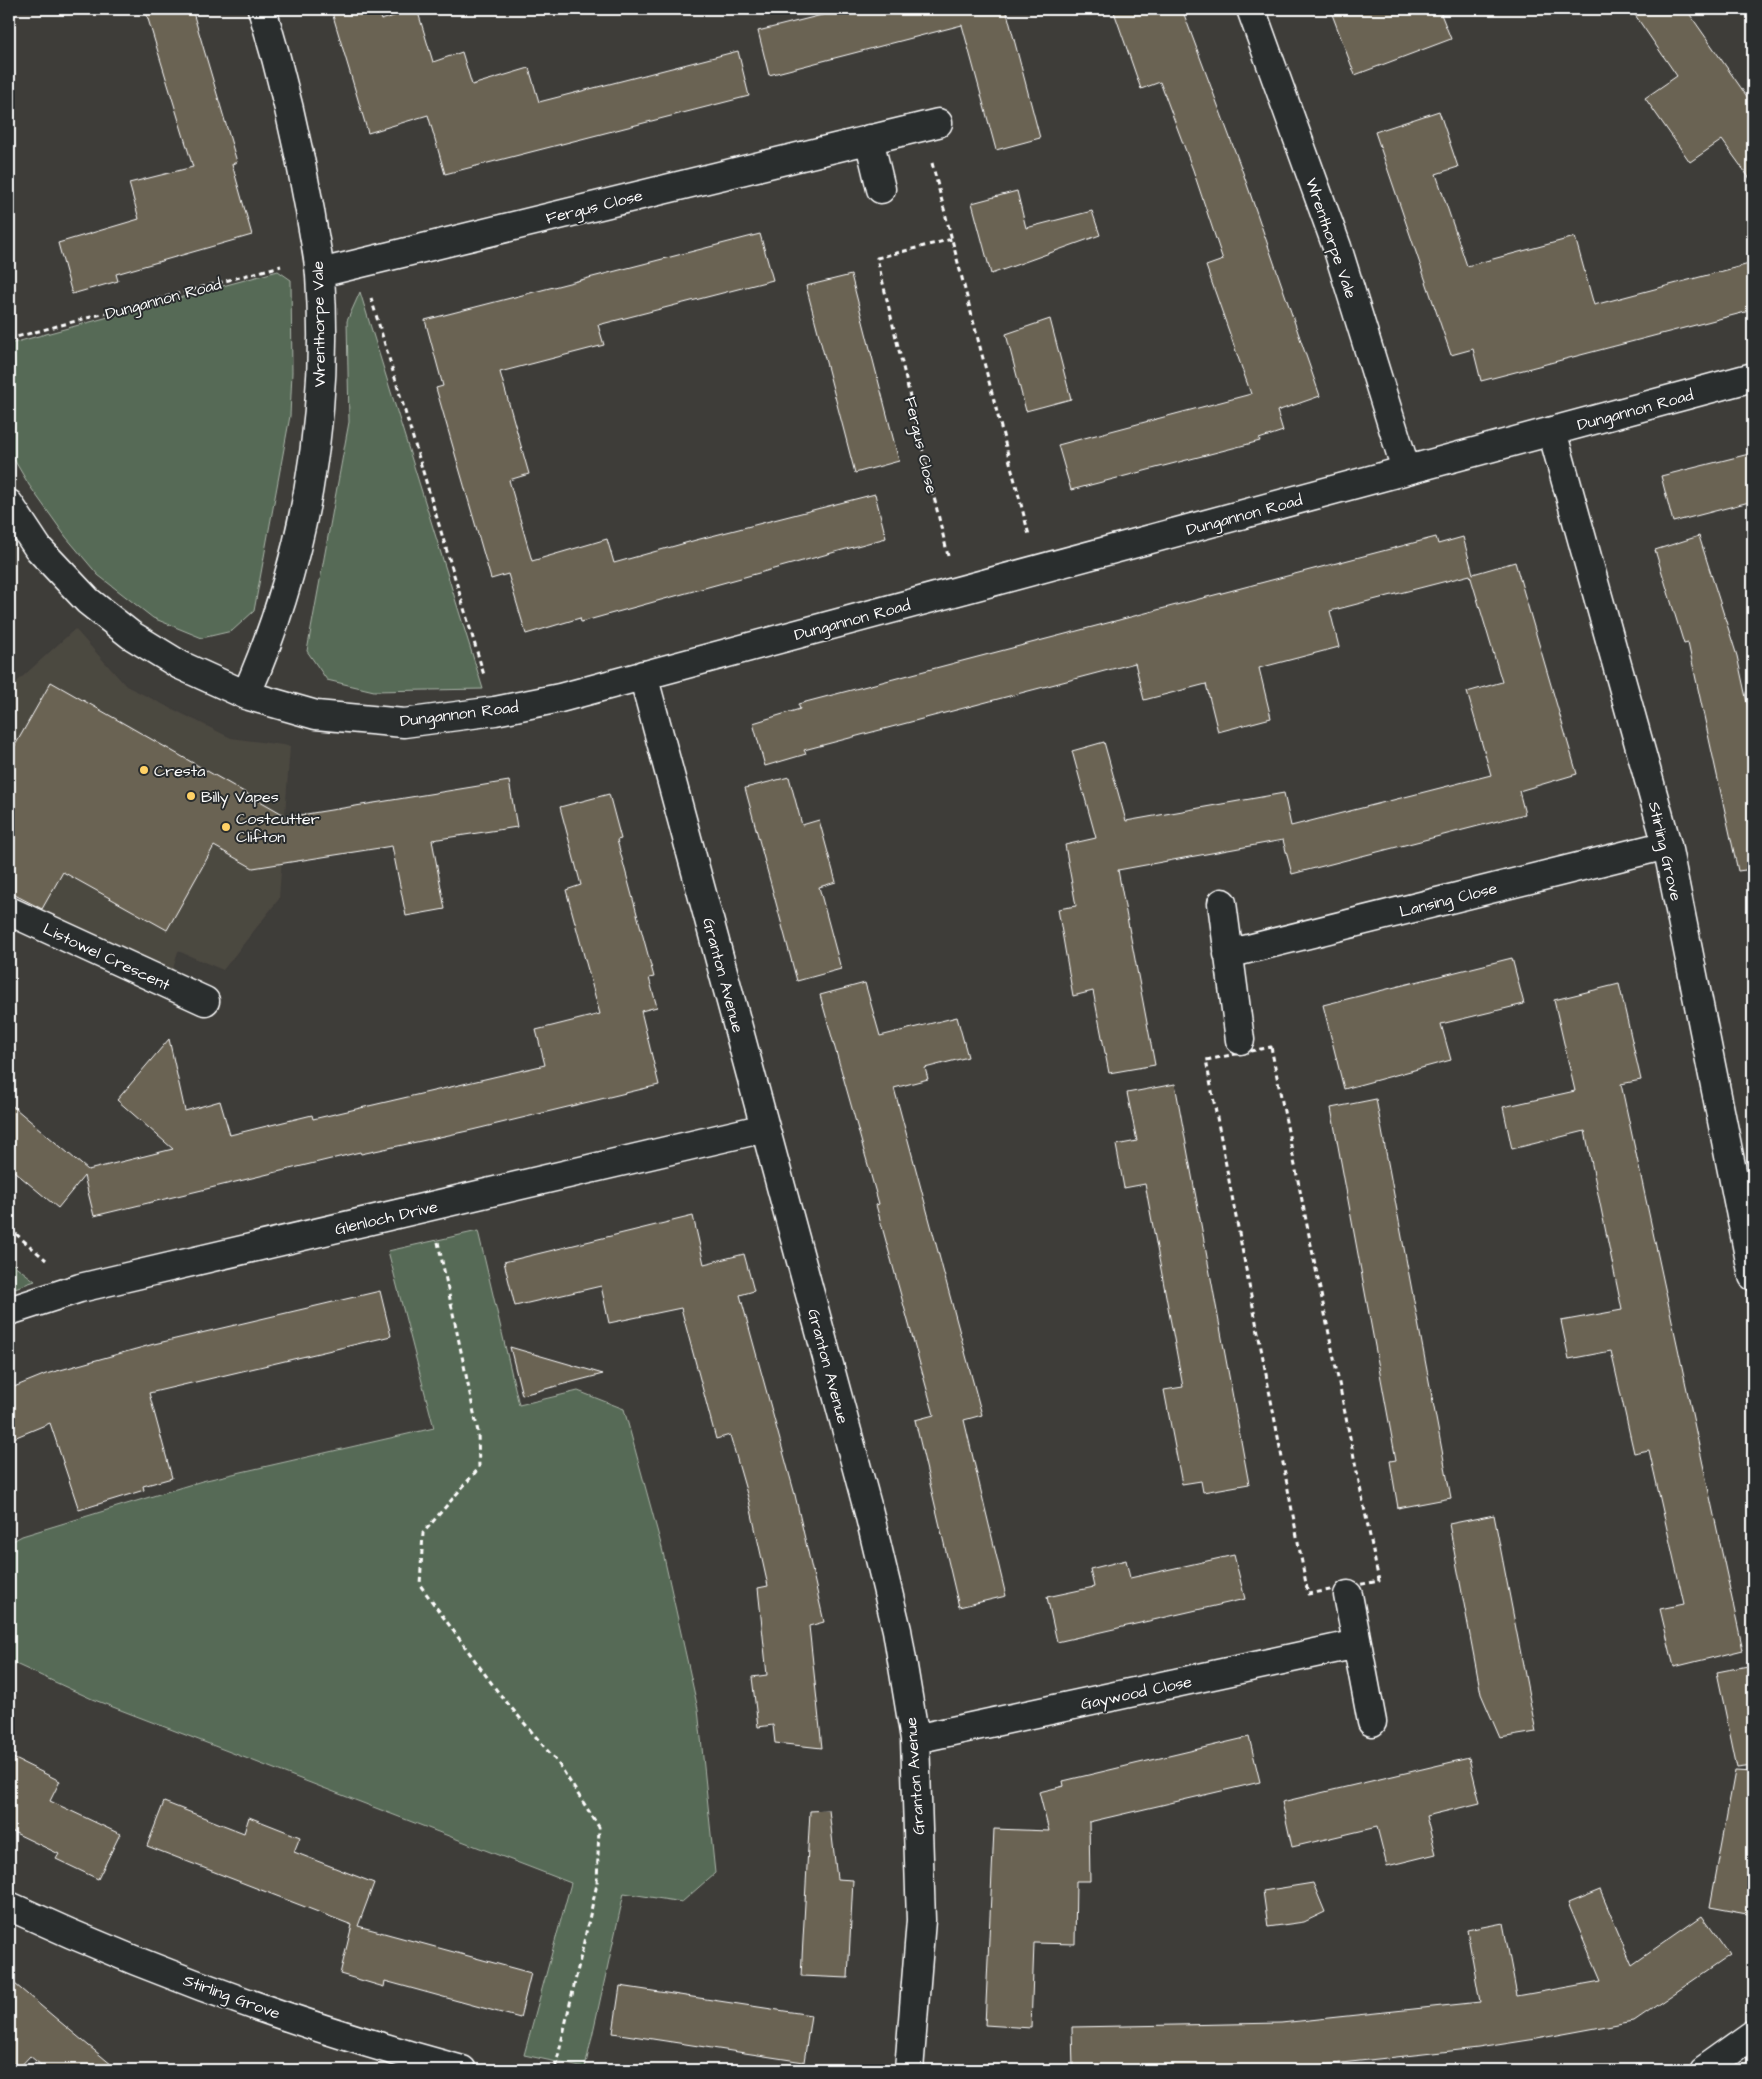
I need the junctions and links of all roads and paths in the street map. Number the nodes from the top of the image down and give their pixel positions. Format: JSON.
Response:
{"nodes":[{"id":1,"x":262,"y":9,"type":"edge"},
{"id":2,"x":1252,"y":9,"type":"edge"},
{"id":3,"x":930,"y":124,"type":"joint"},
{"id":4,"x":869,"y":139,"type":"junction"},
{"id":5,"x":880,"y":189,"type":"dead end"},
{"id":6,"x":952,"y":239,"type":"junction"},
{"id":7,"x":360,"y":263,"type":"junction"},
{"id":8,"x":318,"y":265,"type":"junction"},
{"id":9,"x":9,"y":339,"type":"edge"},
{"id":10,"x":1753,"y":377,"type":"edge"},
{"id":11,"x":1552,"y":431,"type":"junction"},
{"id":12,"x":1406,"y":470,"type":"junction"},
{"id":13,"x":9,"y":504,"type":"edge"},
{"id":14,"x":1038,"y":569,"type":"junction"},
{"id":15,"x":956,"y":591,"type":"junction"},
{"id":16,"x":643,"y":675,"type":"junction"},
{"id":17,"x":246,"y":695,"type":"junction"},
{"id":18,"x":495,"y":711,"type":"junction"},
{"id":19,"x":1667,"y":845,"type":"junction"},
{"id":20,"x":1222,"y":903,"type":"dead end"},
{"id":21,"x":9,"y":911,"type":"edge"},
{"id":22,"x":1228,"y":954,"type":"junction"},
{"id":23,"x":205,"y":1001,"type":"dead end"},
{"id":24,"x":1240,"y":1040,"type":"dead end"},
{"id":25,"x":1206,"y":1060,"type":"joint"},
{"id":26,"x":765,"y":1128,"type":"junction"},
{"id":27,"x":432,"y":1206,"type":"junction"},
{"id":28,"x":1753,"y":1276,"type":"edge"},
{"id":29,"x":9,"y":1311,"type":"edge"},
{"id":30,"x":1348,"y":1596,"type":"dead end"},
{"id":31,"x":1356,"y":1644,"type":"junction"},
{"id":32,"x":1372,"y":1722,"type":"dead end"},
{"id":33,"x":915,"y":1739,"type":"junction"},
{"id":34,"x":9,"y":1906,"type":"edge"},
{"id":35,"x":1753,"y":2035,"type":"edge"},
{"id":36,"x":462,"y":2070,"type":"edge"},
{"id":37,"x":555,"y":2070,"type":"edge"},
{"id":38,"x":909,"y":2070,"type":"edge"},
{"id":39,"x":1704,"y":2070,"type":"edge"}],
"edges":[{"from":1,"to":8,"type":"street","name":"Wrenthorpe Vale"},
{"from":2,"to":12,"type":"street","name":"Wrenthorpe Vale"},
{"from":3,"to":4,"type":"street","name":"Fergus Close"},
{"from":3,"to":6,"type":"path"},
{"from":4,"to":5,"type":"street"},
{"from":4,"to":7,"type":"street","name":"Fergus Close"},
{"from":6,"to":14,"type":"path"},
{"from":6,"to":15,"type":"path","name":"Fergus Close"},
{"from":7,"to":8,"type":"street","name":"Fergus Close"},
{"from":7,"to":18,"type":"path"},
{"from":8,"to":9,"type":"path","name":"Dungannon Road"},
{"from":8,"to":17,"type":"street","name":"Wrenthorpe Vale"},
{"from":10,"to":11,"type":"street","name":"Dungannon Road"},
{"from":11,"to":12,"type":"street","name":"Dungannon Road"},
{"from":11,"to":19,"type":"street","name":"Stirling Grove"},
{"from":12,"to":14,"type":"street","name":"Dungannon Road"},
{"from":13,"to":17,"type":"street","name":"Dungannon Road"},
{"from":14,"to":15,"type":"street","name":"Dungannon Road"},
{"from":15,"to":16,"type":"street","name":"Dungannon Road"},
{"from":16,"to":18,"type":"street","name":"Dungannon Road"},
{"from":16,"to":26,"type":"street","name":"Granton Avenue"},
{"from":17,"to":18,"type":"street","name":"Dungannon Road"},
{"from":19,"to":22,"type":"street","name":"Lansing Close"},
{"from":19,"to":28,"type":"street","name":"Stirling Grove"},
{"from":20,"to":22,"type":"street"},
{"from":21,"to":23,"type":"street","name":"Listowel Crescent"},
{"from":22,"to":24,"type":"street"},
{"from":25,"to":25,"type":"path"},
{"from":26,"to":27,"type":"street","name":"Glenloch Drive"},
{"from":26,"to":33,"type":"street","name":"Granton Avenue"},
{"from":27,"to":29,"type":"street","name":"Glenloch Drive"},
{"from":27,"to":37,"type":"path"},
{"from":30,"to":31,"type":"street"},
{"from":31,"to":32,"type":"street"},
{"from":31,"to":33,"type":"street","name":"Gaywood Close"},
{"from":33,"to":38,"type":"street","name":"Granton Avenue"},
{"from":34,"to":36,"type":"street","name":"Stirling Grove"},
{"from":35,"to":39,"type":"street"}]}
